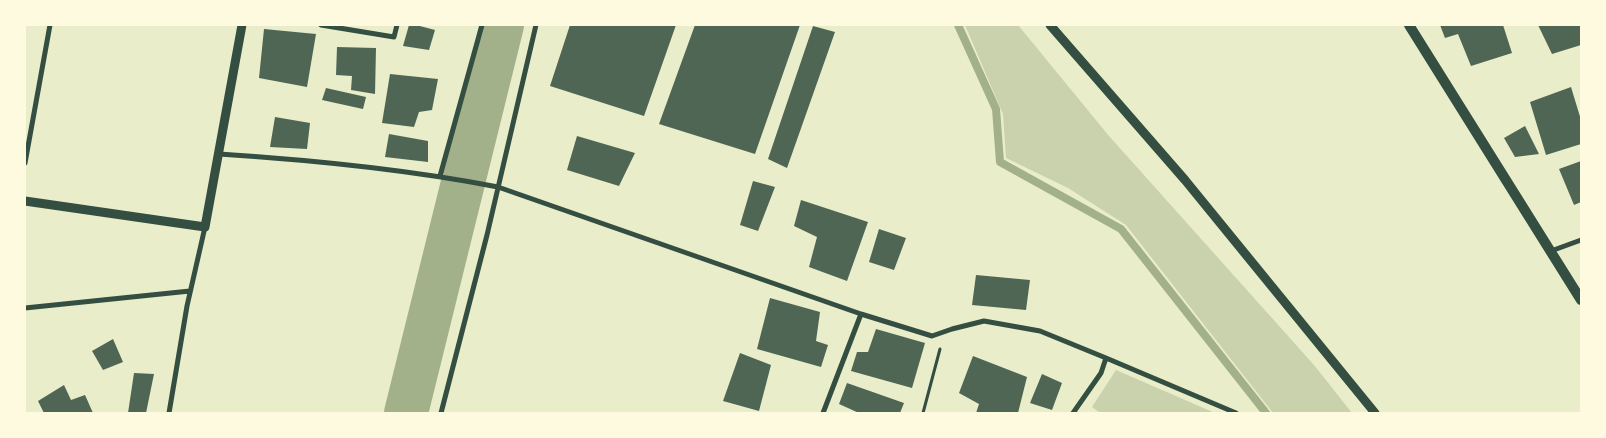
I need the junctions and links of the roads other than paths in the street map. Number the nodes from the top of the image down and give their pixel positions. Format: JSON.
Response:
{"nodes":[{"id":1,"x":50,"y":25,"type":"edge"},
{"id":2,"x":242,"y":25,"type":"edge"},
{"id":3,"x":321,"y":25,"type":"edge"},
{"id":4,"x":396,"y":25,"type":"edge"},
{"id":5,"x":482,"y":25,"type":"edge"},
{"id":6,"x":536,"y":25,"type":"edge"},
{"id":7,"x":1050,"y":25,"type":"edge"},
{"id":8,"x":1409,"y":25,"type":"edge"},
{"id":9,"x":219,"y":154,"type":"junction"},
{"id":10,"x":25,"y":163,"type":"edge"},
{"id":11,"x":440,"y":176,"type":"junction"},
{"id":12,"x":498,"y":187,"type":"junction"},
{"id":13,"x":25,"y":201,"type":"edge"},
{"id":14,"x":205,"y":228,"type":"junction"},
{"id":15,"x":1581,"y":240,"type":"edge"},
{"id":16,"x":1551,"y":251,"type":"junction"},
{"id":17,"x":190,"y":291,"type":"junction"},
{"id":18,"x":1581,"y":300,"type":"edge"},
{"id":19,"x":25,"y":308,"type":"edge"},
{"id":20,"x":861,"y":314,"type":"junction"},
{"id":21,"x":1106,"y":358,"type":"junction"},
{"id":22,"x":170,"y":413,"type":"edge"},
{"id":23,"x":441,"y":413,"type":"edge"},
{"id":24,"x":823,"y":413,"type":"edge"},
{"id":25,"x":1073,"y":413,"type":"edge"},
{"id":26,"x":1236,"y":413,"type":"edge"},
{"id":27,"x":1376,"y":413,"type":"edge"}],
"edges":[{"from":1,"to":10,"type":"street"},
{"from":2,"to":9,"type":"street"},
{"from":3,"to":4,"type":"street"},
{"from":5,"to":11,"type":"street"},
{"from":6,"to":12,"type":"street"},
{"from":7,"to":27,"type":"street"},
{"from":8,"to":16,"type":"main road"},
{"from":9,"to":11,"type":"street"},
{"from":9,"to":14,"type":"street"},
{"from":11,"to":12,"type":"street"},
{"from":12,"to":20,"type":"street"},
{"from":12,"to":23,"type":"street"},
{"from":13,"to":14,"type":"street"},
{"from":14,"to":17,"type":"street"},
{"from":15,"to":16,"type":"street"},
{"from":16,"to":18,"type":"main road"},
{"from":17,"to":19,"type":"street"},
{"from":17,"to":22,"type":"street"},
{"from":20,"to":21,"type":"street"},
{"from":20,"to":24,"type":"street"},
{"from":21,"to":25,"type":"street"},
{"from":21,"to":26,"type":"street"}]}
